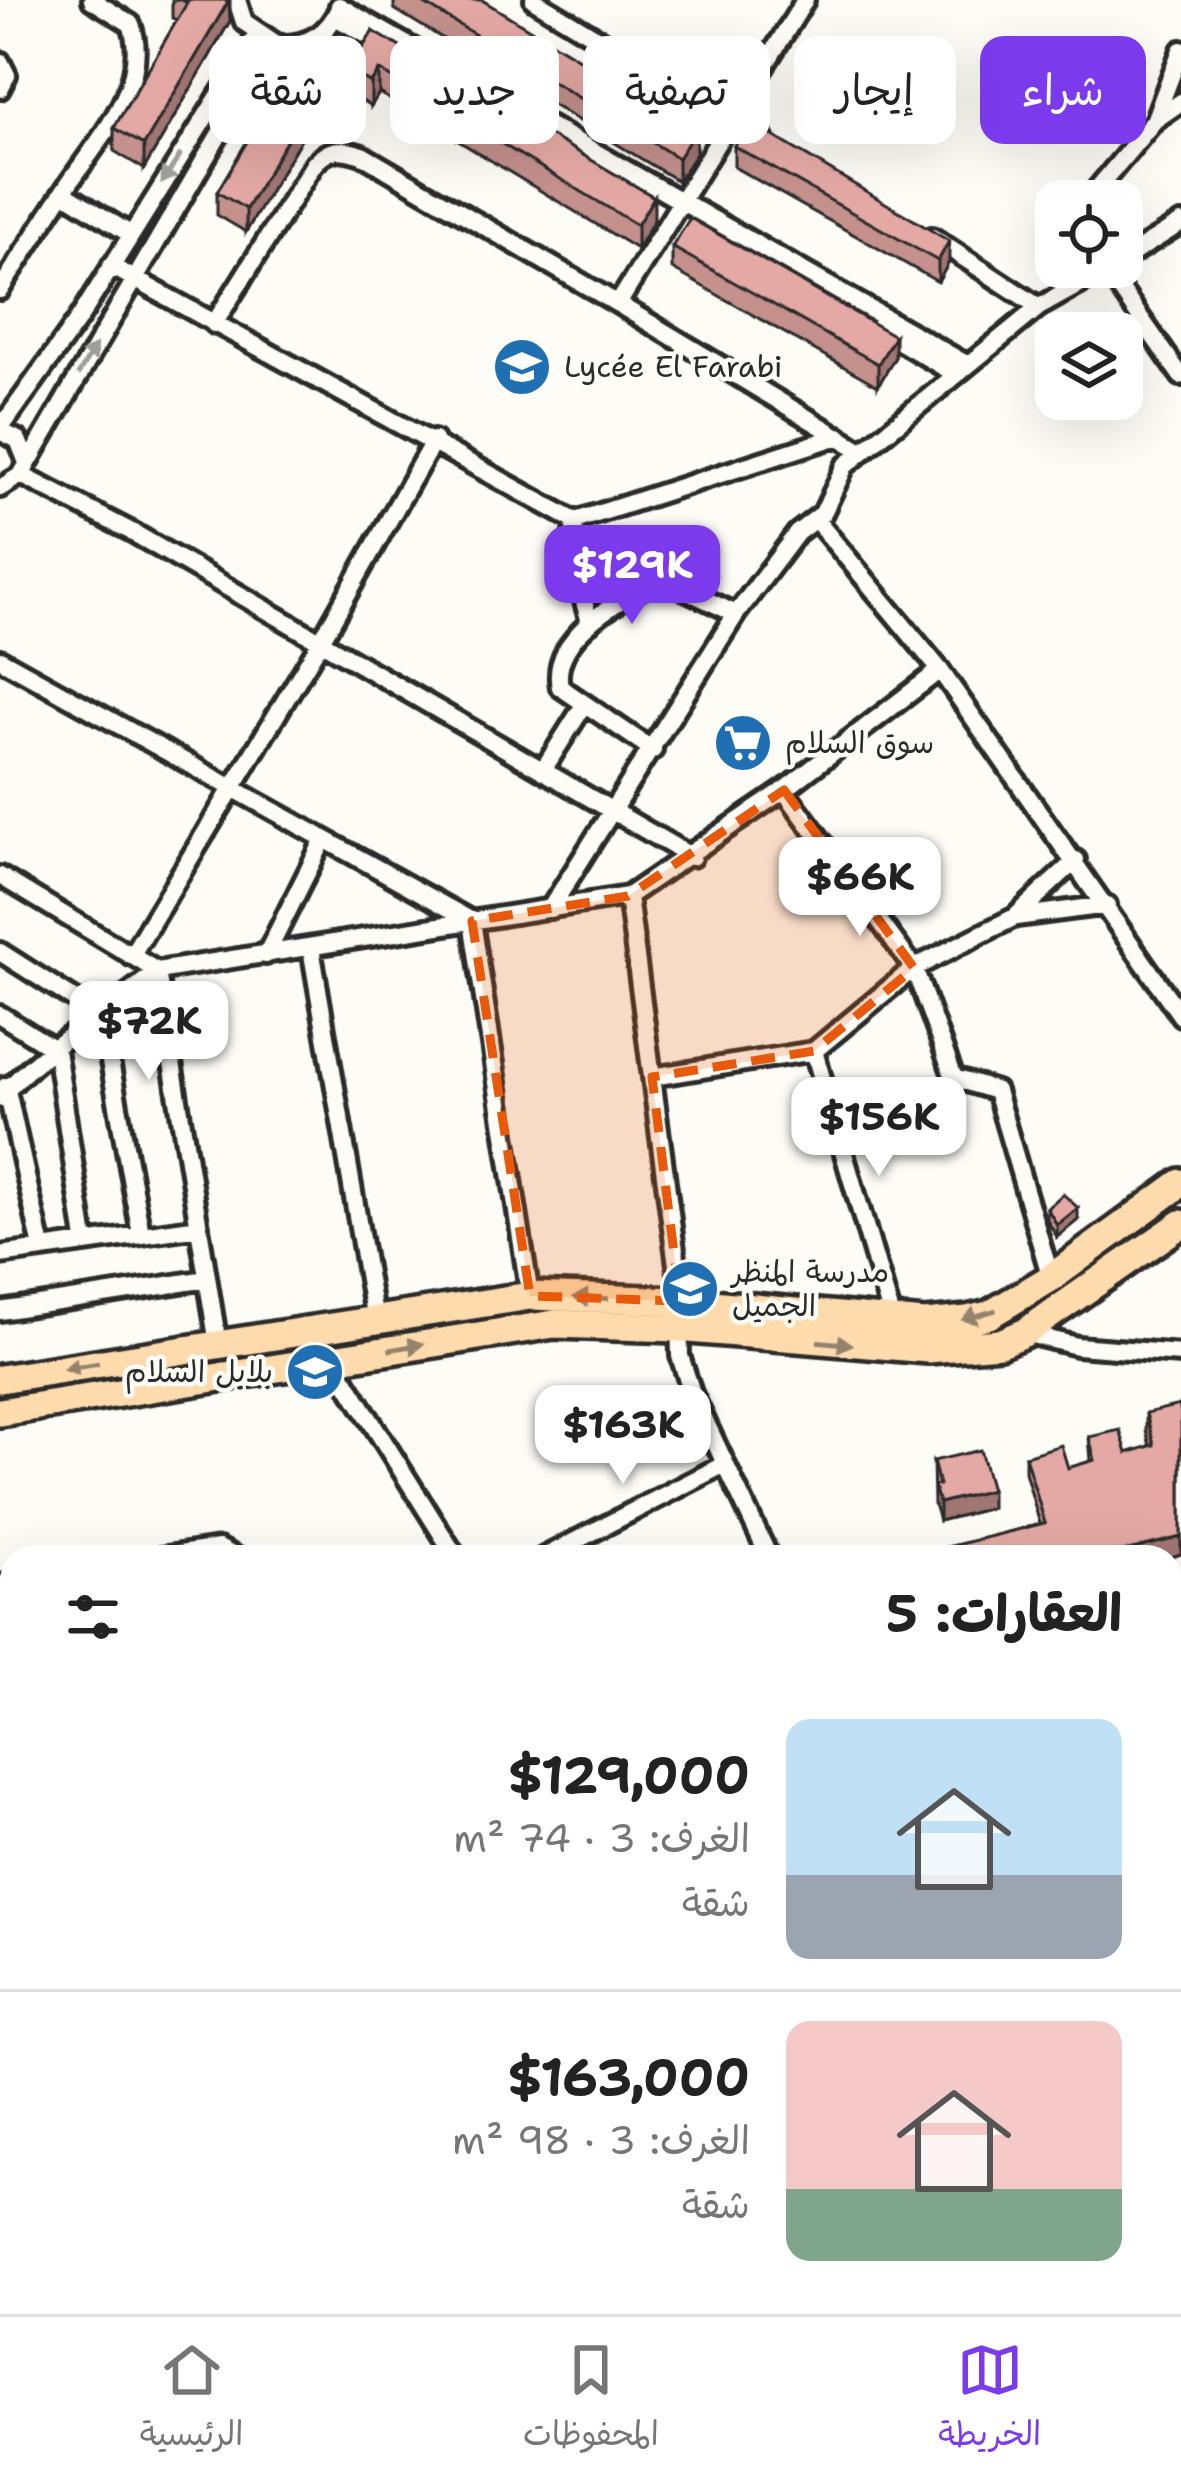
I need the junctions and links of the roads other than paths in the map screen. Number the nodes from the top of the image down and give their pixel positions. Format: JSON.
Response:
{"nodes":[{"id":1,"x":92,"y":0,"type":"edge"},
{"id":2,"x":236,"y":0,"type":"edge"},
{"id":3,"x":534,"y":0,"type":"edge"},
{"id":4,"x":805,"y":0,"type":"edge"},
{"id":5,"x":338,"y":8,"type":"edge"},
{"id":6,"x":256,"y":35,"type":"joint"},
{"id":7,"x":314,"y":36,"type":"edge"},
{"id":8,"x":594,"y":36,"type":"edge"},
{"id":9,"x":1181,"y":50,"type":"edge"},
{"id":10,"x":770,"y":58,"type":"edge"},
{"id":11,"x":0,"y":61,"type":"edge"},
{"id":12,"x":0,"y":89,"type":"edge"},
{"id":13,"x":1181,"y":103,"type":"edge"},
{"id":14,"x":1154,"y":121,"type":"junction"},
{"id":15,"x":770,"y":142,"type":"edge"},
{"id":16,"x":218,"y":144,"type":"edge"},
{"id":17,"x":718,"y":144,"type":"edge"},
{"id":18,"x":773,"y":144,"type":"edge"},
{"id":19,"x":1105,"y":180,"type":"edge"},
{"id":20,"x":63,"y":192,"type":"junction"},
{"id":21,"x":680,"y":206,"type":"junction"},
{"id":22,"x":914,"y":226,"type":"edge"},
{"id":23,"x":1178,"y":230,"type":"edge"},
{"id":24,"x":130,"y":234,"type":"junction"},
{"id":25,"x":1143,"y":249,"type":"edge"},
{"id":26,"x":111,"y":266,"type":"junction"},
{"id":27,"x":135,"y":281,"type":"junction"},
{"id":28,"x":1072,"y":288,"type":"edge"},
{"id":29,"x":1125,"y":288,"type":"edge"},
{"id":30,"x":0,"y":290,"type":"edge"},
{"id":31,"x":618,"y":304,"type":"junction"},
{"id":32,"x":1039,"y":307,"type":"junction"},
{"id":33,"x":214,"y":324,"type":"junction"},
{"id":34,"x":960,"y":369,"type":"junction"},
{"id":35,"x":1181,"y":376,"type":"edge"},
{"id":36,"x":0,"y":430,"type":"edge"},
{"id":37,"x":839,"y":436,"type":"junction"},
{"id":38,"x":434,"y":440,"type":"junction"},
{"id":39,"x":862,"y":452,"type":"junction"},
{"id":40,"x":11,"y":482,"type":"edge"},
{"id":41,"x":816,"y":520,"type":"junction"},
{"id":42,"x":574,"y":521,"type":"junction"},
{"id":43,"x":736,"y":614,"type":"junction"},
{"id":44,"x":590,"y":623,"type":"junction"},
{"id":45,"x":321,"y":641,"type":"junction"},
{"id":46,"x":0,"y":659,"type":"edge"},
{"id":47,"x":940,"y":670,"type":"junction"},
{"id":48,"x":584,"y":705,"type":"junction"},
{"id":49,"x":653,"y":750,"type":"junction"},
{"id":50,"x":543,"y":770,"type":"junction"},
{"id":51,"x":233,"y":789,"type":"junction"},
{"id":52,"x":784,"y":790,"type":"junction"},
{"id":53,"x":614,"y":812,"type":"junction"},
{"id":54,"x":324,"y":839,"type":"junction"},
{"id":55,"x":692,"y":856,"type":"junction"},
{"id":56,"x":1076,"y":860,"type":"junction"},
{"id":57,"x":0,"y":876,"type":"edge"},
{"id":58,"x":628,"y":896,"type":"junction"},
{"id":59,"x":1107,"y":905,"type":"junction"},
{"id":60,"x":550,"y":909,"type":"junction"},
{"id":61,"x":1016,"y":917,"type":"junction"},
{"id":62,"x":472,"y":921,"type":"junction"},
{"id":63,"x":311,"y":948,"type":"junction"},
{"id":64,"x":0,"y":952,"type":"edge"},
{"id":65,"x":266,"y":955,"type":"junction"},
{"id":66,"x":131,"y":956,"type":"junction"},
{"id":67,"x":914,"y":968,"type":"junction"},
{"id":68,"x":157,"y":971,"type":"junction"},
{"id":69,"x":0,"y":1016,"type":"edge"},
{"id":70,"x":1181,"y":1016,"type":"edge"},
{"id":71,"x":102,"y":1017,"type":"junction"},
{"id":72,"x":56,"y":1050,"type":"junction"},
{"id":73,"x":814,"y":1051,"type":"junction"},
{"id":74,"x":652,"y":1077,"type":"junction"},
{"id":75,"x":3,"y":1089,"type":"edge"},
{"id":76,"x":1181,"y":1183,"type":"edge"},
{"id":77,"x":1181,"y":1224,"type":"edge"},
{"id":78,"x":199,"y":1227,"type":"junction"},
{"id":79,"x":141,"y":1234,"type":"junction"},
{"id":80,"x":85,"y":1240,"type":"junction"},
{"id":81,"x":42,"y":1248,"type":"junction"},
{"id":82,"x":0,"y":1255,"type":"edge"},
{"id":83,"x":1051,"y":1278,"type":"junction"},
{"id":84,"x":207,"y":1279,"type":"junction"},
{"id":85,"x":530,"y":1296,"type":"junction"},
{"id":86,"x":0,"y":1311,"type":"edge"},
{"id":87,"x":679,"y":1314,"type":"junction"},
{"id":88,"x":375,"y":1319,"type":"junction"},
{"id":89,"x":893,"y":1322,"type":"junction"},
{"id":90,"x":1024,"y":1333,"type":"junction"},
{"id":91,"x":218,"y":1344,"type":"junction"},
{"id":92,"x":1181,"y":1354,"type":"edge"},
{"id":93,"x":332,"y":1360,"type":"junction"},
{"id":94,"x":0,"y":1368,"type":"edge"},
{"id":95,"x":1,"y":1379,"type":"edge"},
{"id":96,"x":0,"y":1412,"type":"edge"},
{"id":97,"x":725,"y":1464,"type":"junction"},
{"id":98,"x":448,"y":1545,"type":"edge"},
{"id":99,"x":567,"y":1545,"type":"edge"},
{"id":100,"x":763,"y":1545,"type":"edge"}],
"edges":[{"from":1,"to":20,"type":"street"},
{"from":2,"to":6,"type":"street"},
{"from":3,"to":8,"type":"street"},
{"from":4,"to":10,"type":"street"},
{"from":5,"to":7,"type":"street"},
{"from":5,"to":21,"type":"street"},
{"from":6,"to":24,"type":"street","one_way":true},
{"from":9,"to":14,"type":"street"},
{"from":11,"to":12,"type":"street"},
{"from":13,"to":14,"type":"street"},
{"from":14,"to":19,"type":"street"},
{"from":15,"to":18,"type":"street"},
{"from":16,"to":27,"type":"street"},
{"from":17,"to":21,"type":"street"},
{"from":20,"to":24,"type":"street"},
{"from":20,"to":30,"type":"street"},
{"from":21,"to":31,"type":"street"},
{"from":21,"to":34,"type":"street"},
{"from":22,"to":32,"type":"street"},
{"from":23,"to":25,"type":"street"},
{"from":24,"to":26,"type":"street"},
{"from":26,"to":27,"type":"street"},
{"from":26,"to":36,"type":"street"},
{"from":27,"to":33,"type":"street"},
{"from":40,"to":27,"type":"street","one_way":true},
{"from":28,"to":32,"type":"street"},
{"from":29,"to":35,"type":"street"},
{"from":31,"to":33,"type":"street"},
{"from":31,"to":37,"type":"street"},
{"from":32,"to":34,"type":"street"},
{"from":33,"to":38,"type":"street"},
{"from":34,"to":39,"type":"street"},
{"from":36,"to":40,"type":"street"},
{"from":37,"to":39,"type":"street"},
{"from":37,"to":42,"type":"street"},
{"from":38,"to":42,"type":"street"},
{"from":38,"to":45,"type":"street"},
{"from":39,"to":41,"type":"street"},
{"from":40,"to":45,"type":"street"},
{"from":41,"to":43,"type":"street"},
{"from":41,"to":47,"type":"street"},
{"from":42,"to":44,"type":"street"},
{"from":43,"to":44,"type":"street"},
{"from":43,"to":49,"type":"street"},
{"from":44,"to":48,"type":"street"},
{"from":45,"to":50,"type":"street"},
{"from":45,"to":51,"type":"street"},
{"from":46,"to":51,"type":"street"},
{"from":47,"to":52,"type":"street"},
{"from":47,"to":56,"type":"street"},
{"from":48,"to":49,"type":"street"},
{"from":48,"to":50,"type":"street"},
{"from":49,"to":53,"type":"street"},
{"from":50,"to":53,"type":"street"},
{"from":51,"to":54,"type":"street"},
{"from":51,"to":66,"type":"street"},
{"from":52,"to":55,"type":"street"},
{"from":52,"to":67,"type":"street"},
{"from":53,"to":55,"type":"street"},
{"from":53,"to":60,"type":"street"},
{"from":54,"to":62,"type":"street"},
{"from":54,"to":65,"type":"street"},
{"from":55,"to":58,"type":"street"},
{"from":56,"to":59,"type":"street"},
{"from":56,"to":61,"type":"street"},
{"from":57,"to":66,"type":"street"},
{"from":58,"to":60,"type":"street"},
{"from":58,"to":74,"type":"street"},
{"from":59,"to":61,"type":"street"},
{"from":59,"to":70,"type":"street"},
{"from":60,"to":62,"type":"street"},
{"from":61,"to":67,"type":"street"},
{"from":62,"to":63,"type":"street"},
{"from":62,"to":85,"type":"street"},
{"from":63,"to":65,"type":"street"},
{"from":63,"to":88,"type":"street"},
{"from":64,"to":71,"type":"street"},
{"from":65,"to":68,"type":"street"},
{"from":66,"to":68,"type":"street"},
{"from":67,"to":73,"type":"street"},
{"from":67,"to":83,"type":"street"},
{"from":68,"to":71,"type":"street"},
{"from":68,"to":78,"type":"street"},
{"from":69,"to":72,"type":"street"},
{"from":71,"to":72,"type":"street"},
{"from":71,"to":79,"type":"street"},
{"from":72,"to":75,"type":"street"},
{"from":72,"to":80,"type":"street"},
{"from":73,"to":74,"type":"street"},
{"from":73,"to":89,"type":"street"},
{"from":74,"to":87,"type":"street"},
{"from":75,"to":81,"type":"street"},
{"from":76,"to":83,"type":"main road"},
{"from":77,"to":90,"type":"main road"},
{"from":78,"to":79,"type":"street"},
{"from":78,"to":84,"type":"street"},
{"from":79,"to":80,"type":"street"},
{"from":80,"to":81,"type":"street"},
{"from":81,"to":82,"type":"street"},
{"from":83,"to":89,"type":"main road","one_way":true},
{"from":84,"to":86,"type":"street"},
{"from":84,"to":91,"type":"street"},
{"from":87,"to":85,"type":"main road","one_way":true},
{"from":85,"to":88,"type":"main road"},
{"from":87,"to":89,"type":"main road"},
{"from":87,"to":90,"type":"main road","one_way":true},
{"from":93,"to":87,"type":"main road","one_way":true},
{"from":87,"to":97,"type":"street"},
{"from":88,"to":91,"type":"main road"},
{"from":90,"to":92,"type":"street"},
{"from":91,"to":95,"type":"main road","one_way":true},
{"from":93,"to":96,"type":"main road"},
{"from":93,"to":98,"type":"street"},
{"from":94,"to":95,"type":"street"},
{"from":97,"to":99,"type":"street"},
{"from":97,"to":100,"type":"street"}]}
